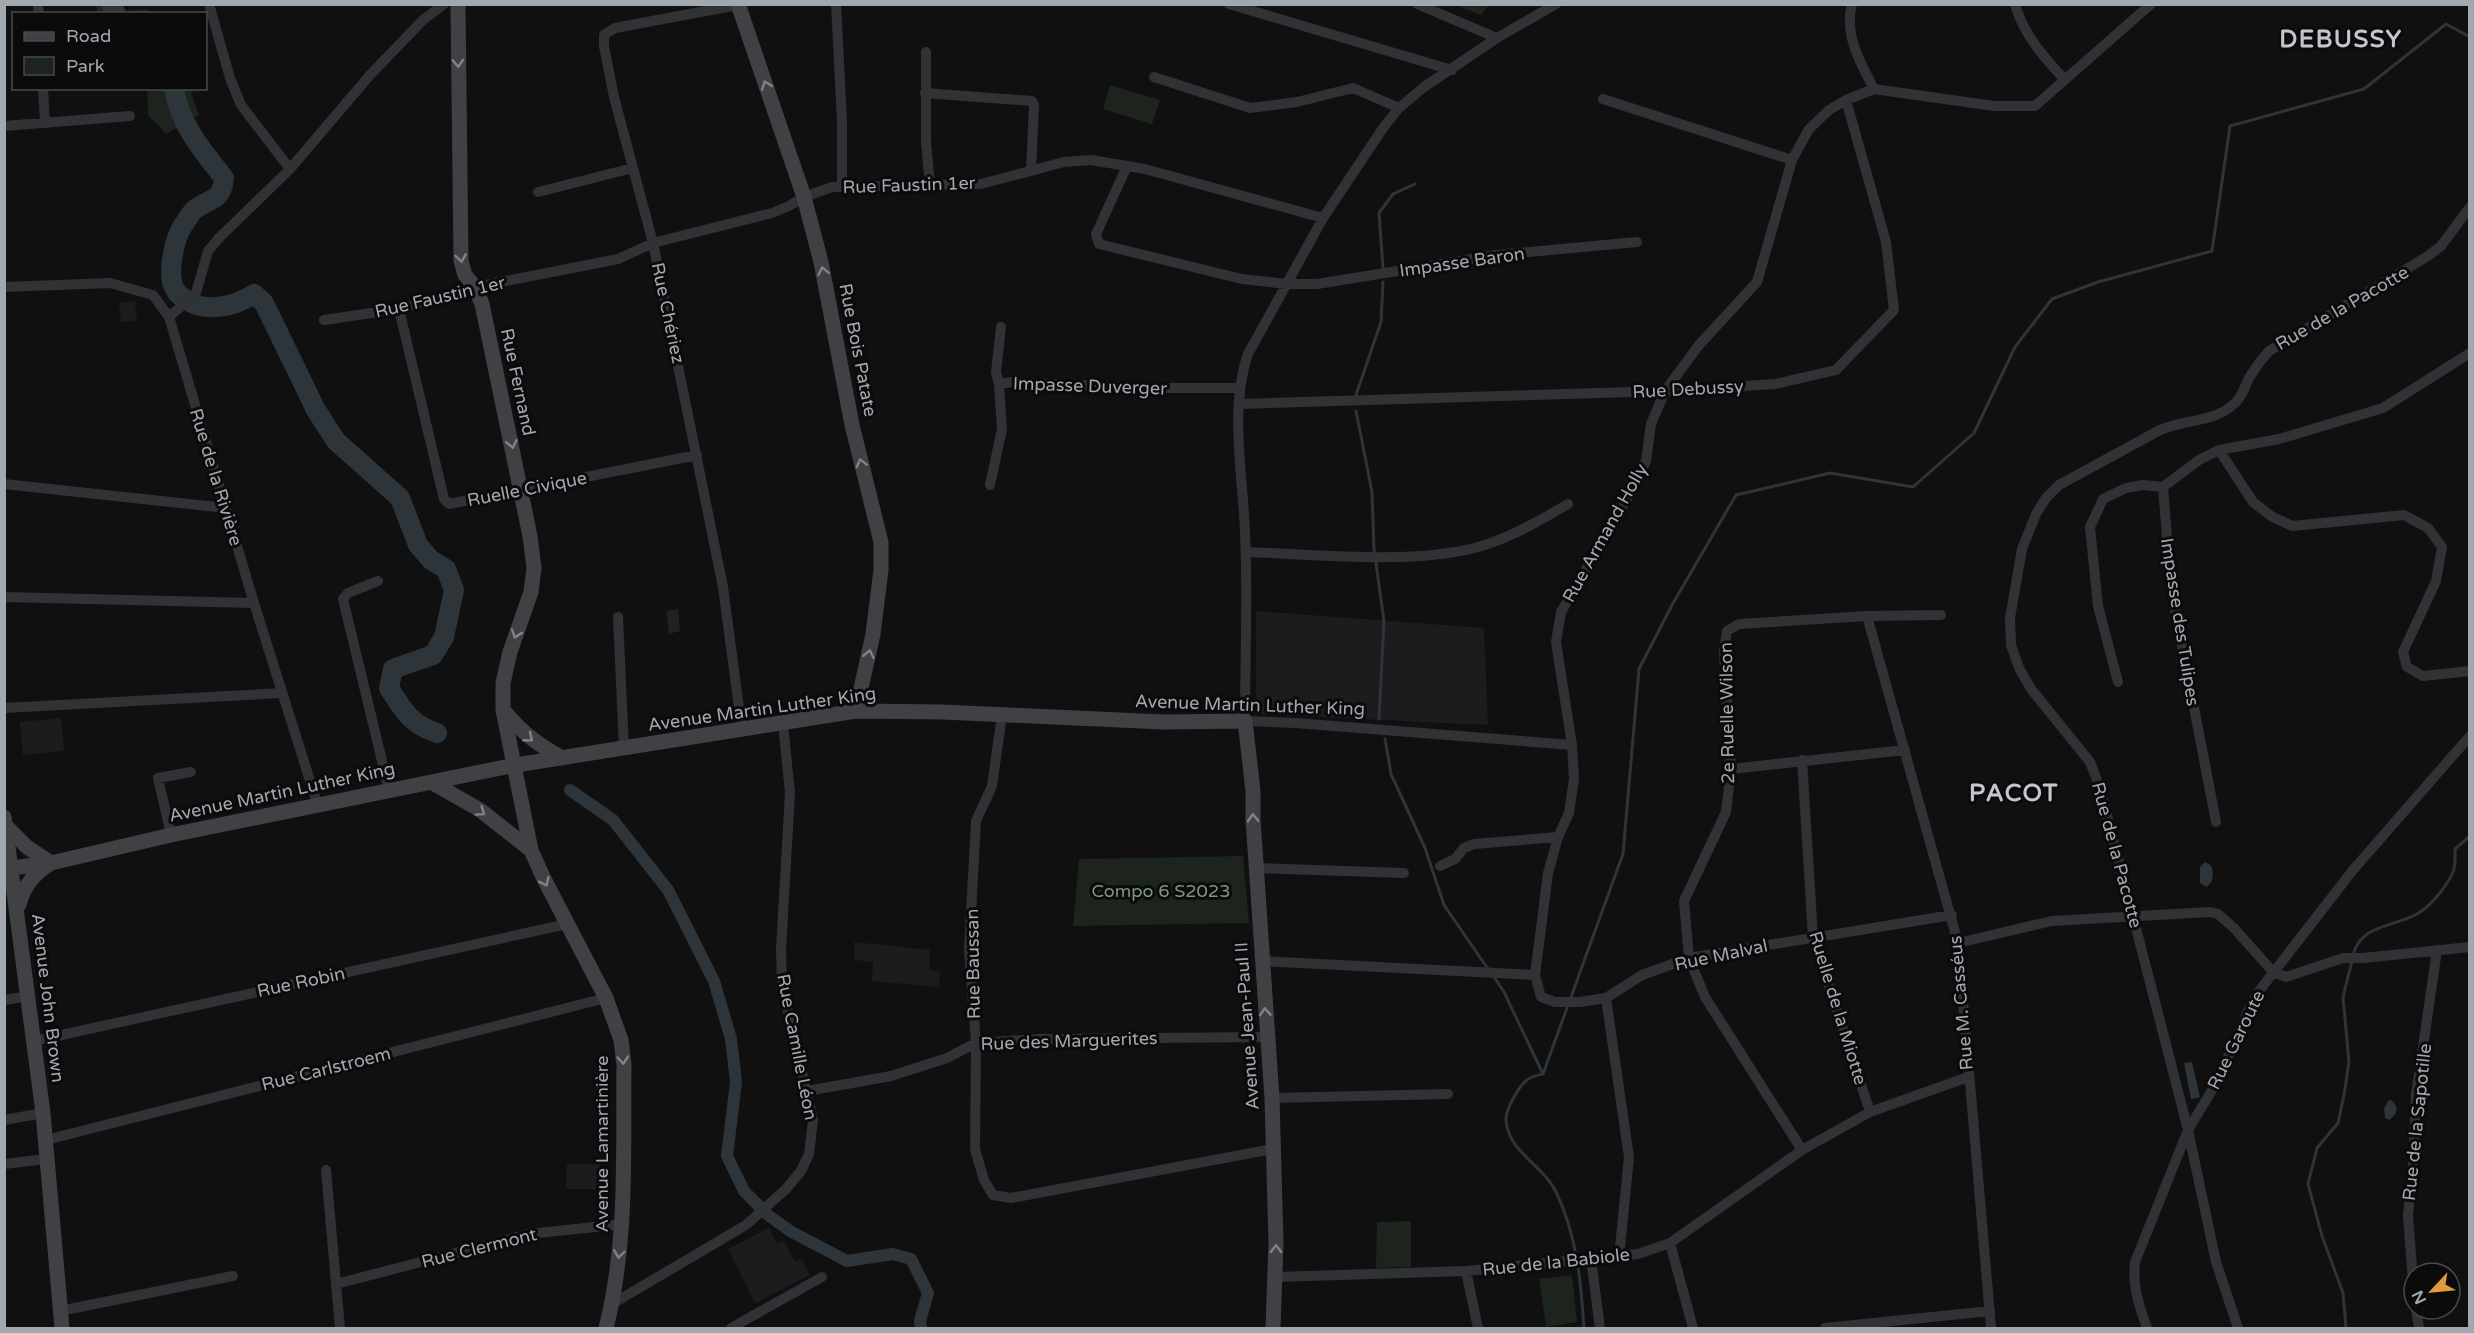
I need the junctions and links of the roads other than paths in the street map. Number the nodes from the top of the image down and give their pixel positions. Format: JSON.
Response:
{"nodes":[{"id":1,"x":209,"y":4,"type":"edge"},
{"id":2,"x":444,"y":4,"type":"edge"},
{"id":3,"x":458,"y":4,"type":"edge"},
{"id":4,"x":836,"y":4,"type":"edge"},
{"id":5,"x":1229,"y":4,"type":"edge"},
{"id":6,"x":1417,"y":4,"type":"edge"},
{"id":7,"x":1556,"y":4,"type":"edge"},
{"id":8,"x":1852,"y":4,"type":"edge"},
{"id":9,"x":2014,"y":4,"type":"edge"},
{"id":10,"x":2151,"y":4,"type":"edge"},
{"id":11,"x":738,"y":5,"type":"edge"},
{"id":12,"x":1497,"y":38,"type":"junction"},
{"id":13,"x":926,"y":52,"type":"dead end"},
{"id":14,"x":1452,"y":70,"type":"junction"},
{"id":15,"x":1154,"y":77,"type":"dead end"},
{"id":16,"x":2064,"y":79,"type":"junction"},
{"id":17,"x":1874,"y":89,"type":"junction"},
{"id":18,"x":43,"y":90,"type":"edge"},
{"id":19,"x":925,"y":93,"type":"junction"},
{"id":20,"x":1603,"y":99,"type":"dead end"},
{"id":21,"x":1846,"y":100,"type":"junction"},
{"id":22,"x":1399,"y":108,"type":"junction"},
{"id":23,"x":130,"y":116,"type":"dead end"},
{"id":24,"x":45,"y":123,"type":"junction"},
{"id":25,"x":4,"y":126,"type":"edge"},
{"id":26,"x":1792,"y":160,"type":"junction"},
{"id":27,"x":1127,"y":166,"type":"junction"},
{"id":28,"x":633,"y":168,"type":"junction"},
{"id":29,"x":290,"y":169,"type":"junction"},
{"id":30,"x":1031,"y":171,"type":"junction"},
{"id":31,"x":930,"y":185,"type":"junction"},
{"id":32,"x":842,"y":187,"type":"junction"},
{"id":33,"x":538,"y":192,"type":"dead end"},
{"id":34,"x":804,"y":196,"type":"junction"},
{"id":35,"x":2469,"y":207,"type":"edge"},
{"id":36,"x":1323,"y":218,"type":"junction"},
{"id":37,"x":1638,"y":242,"type":"dead end"},
{"id":38,"x":653,"y":243,"type":"junction"},
{"id":39,"x":1287,"y":284,"type":"junction"},
{"id":40,"x":475,"y":286,"type":"junction"},
{"id":41,"x":4,"y":287,"type":"edge"},
{"id":42,"x":399,"y":309,"type":"junction"},
{"id":43,"x":169,"y":318,"type":"junction"},
{"id":44,"x":324,"y":320,"type":"dead end"},
{"id":45,"x":1001,"y":327,"type":"dead end"},
{"id":46,"x":2469,"y":353,"type":"edge"},
{"id":47,"x":999,"y":384,"type":"junction"},
{"id":48,"x":1239,"y":388,"type":"junction"},
{"id":49,"x":1665,"y":391,"type":"junction"},
{"id":50,"x":1239,"y":404,"type":"junction"},
{"id":51,"x":2219,"y":450,"type":"junction"},
{"id":52,"x":697,"y":455,"type":"junction"},
{"id":53,"x":4,"y":484,"type":"edge"},
{"id":54,"x":990,"y":485,"type":"dead end"},
{"id":55,"x":2163,"y":487,"type":"junction"},
{"id":56,"x":521,"y":491,"type":"junction"},
{"id":57,"x":1568,"y":504,"type":"dead end"},
{"id":58,"x":226,"y":508,"type":"junction"},
{"id":59,"x":1246,"y":552,"type":"junction"},
{"id":60,"x":378,"y":581,"type":"dead end"},
{"id":61,"x":4,"y":597,"type":"edge"},
{"id":62,"x":254,"y":603,"type":"junction"},
{"id":63,"x":1941,"y":615,"type":"dead end"},
{"id":64,"x":618,"y":616,"type":"dead end"},
{"id":65,"x":1867,"y":616,"type":"junction"},
{"id":66,"x":2469,"y":671,"type":"edge"},
{"id":67,"x":2118,"y":682,"type":"dead end"},
{"id":68,"x":282,"y":693,"type":"junction"},
{"id":69,"x":4,"y":708,"type":"edge"},
{"id":70,"x":503,"y":710,"type":"junction"},
{"id":71,"x":856,"y":711,"type":"junction"},
{"id":72,"x":1002,"y":715,"type":"junction"},
{"id":73,"x":1245,"y":721,"type":"junction"},
{"id":74,"x":783,"y":724,"type":"junction"},
{"id":75,"x":742,"y":729,"type":"junction"},
{"id":76,"x":2469,"y":736,"type":"edge"},
{"id":77,"x":1572,"y":745,"type":"junction"},
{"id":78,"x":624,"y":749,"type":"junction"},
{"id":79,"x":1905,"y":750,"type":"junction"},
{"id":80,"x":562,"y":758,"type":"junction"},
{"id":81,"x":1802,"y":760,"type":"junction"},
{"id":82,"x":514,"y":765,"type":"junction"},
{"id":83,"x":1731,"y":769,"type":"junction"},
{"id":84,"x":191,"y":772,"type":"dead end"},
{"id":85,"x":431,"y":782,"type":"junction"},
{"id":86,"x":389,"y":790,"type":"junction"},
{"id":87,"x":318,"y":806,"type":"junction"},
{"id":88,"x":2216,"y":822,"type":"dead end"},
{"id":89,"x":5,"y":825,"type":"edge"},
{"id":90,"x":171,"y":835,"type":"junction"},
{"id":91,"x":1558,"y":837,"type":"junction"},
{"id":92,"x":531,"y":850,"type":"junction"},
{"id":93,"x":51,"y":863,"type":"junction"},
{"id":94,"x":1440,"y":866,"type":"dead end"},
{"id":95,"x":8,"y":868,"type":"edge"},
{"id":96,"x":1256,"y":868,"type":"junction"},
{"id":97,"x":1404,"y":873,"type":"dead end"},
{"id":98,"x":4,"y":888,"type":"edge"},
{"id":99,"x":18,"y":909,"type":"junction"},
{"id":100,"x":1952,"y":915,"type":"junction"},
{"id":101,"x":2134,"y":917,"type":"junction"},
{"id":102,"x":567,"y":924,"type":"junction"},
{"id":103,"x":1814,"y":937,"type":"junction"},
{"id":104,"x":1958,"y":943,"type":"junction"},
{"id":105,"x":2469,"y":947,"type":"edge"},
{"id":106,"x":2437,"y":950,"type":"junction"},
{"id":107,"x":1689,"y":958,"type":"junction"},
{"id":108,"x":1262,"y":961,"type":"junction"},
{"id":109,"x":2272,"y":972,"type":"junction"},
{"id":110,"x":1535,"y":975,"type":"junction"},
{"id":111,"x":29,"y":996,"type":"junction"},
{"id":112,"x":606,"y":998,"type":"junction"},
{"id":113,"x":1606,"y":998,"type":"junction"},
{"id":114,"x":4,"y":1000,"type":"edge"},
{"id":115,"x":1267,"y":1036,"type":"junction"},
{"id":116,"x":34,"y":1041,"type":"junction"},
{"id":117,"x":976,"y":1043,"type":"junction"},
{"id":118,"x":1968,"y":1077,"type":"junction"},
{"id":119,"x":807,"y":1092,"type":"junction"},
{"id":120,"x":1448,"y":1094,"type":"dead end"},
{"id":121,"x":1272,"y":1098,"type":"junction"},
{"id":122,"x":1870,"y":1112,"type":"junction"},
{"id":123,"x":43,"y":1113,"type":"junction"},
{"id":124,"x":4,"y":1120,"type":"edge"},
{"id":125,"x":2188,"y":1130,"type":"junction"},
{"id":126,"x":46,"y":1140,"type":"junction"},
{"id":127,"x":1273,"y":1149,"type":"junction"},
{"id":128,"x":1802,"y":1150,"type":"junction"},
{"id":129,"x":47,"y":1159,"type":"junction"},
{"id":130,"x":4,"y":1164,"type":"edge"},
{"id":131,"x":326,"y":1170,"type":"dead end"},
{"id":132,"x":623,"y":1224,"type":"junction"},
{"id":133,"x":1670,"y":1243,"type":"junction"},
{"id":134,"x":1619,"y":1257,"type":"junction"},
{"id":135,"x":1588,"y":1259,"type":"junction"},
{"id":136,"x":2411,"y":1261,"type":"edge"},
{"id":137,"x":1466,"y":1271,"type":"junction"},
{"id":138,"x":233,"y":1276,"type":"dead end"},
{"id":139,"x":822,"y":1277,"type":"dead end"},
{"id":140,"x":1276,"y":1277,"type":"junction"},
{"id":141,"x":336,"y":1284,"type":"junction"},
{"id":142,"x":612,"y":1304,"type":"junction"},
{"id":143,"x":60,"y":1311,"type":"junction"},
{"id":144,"x":1990,"y":1311,"type":"junction"},
{"id":145,"x":62,"y":1329,"type":"edge"},
{"id":146,"x":340,"y":1329,"type":"edge"},
{"id":147,"x":606,"y":1329,"type":"edge"},
{"id":148,"x":731,"y":1329,"type":"edge"},
{"id":149,"x":1273,"y":1329,"type":"edge"},
{"id":150,"x":1478,"y":1329,"type":"edge"},
{"id":151,"x":1600,"y":1329,"type":"edge"},
{"id":152,"x":1693,"y":1329,"type":"edge"},
{"id":153,"x":1825,"y":1329,"type":"edge"},
{"id":154,"x":1991,"y":1329,"type":"edge"},
{"id":155,"x":2147,"y":1329,"type":"edge"},
{"id":156,"x":2238,"y":1329,"type":"edge"}],
"edges":[{"from":1,"to":29,"type":"street"},
{"from":2,"to":29,"type":"street"},
{"from":3,"to":40,"type":"street","name":"Rue Fernand","one_way":true},
{"from":4,"to":32,"type":"street"},
{"from":5,"to":14,"type":"street"},
{"from":6,"to":12,"type":"street"},
{"from":7,"to":12,"type":"street"},
{"from":8,"to":17,"type":"street"},
{"from":9,"to":16,"type":"street"},
{"from":10,"to":16,"type":"street","name":"Rue Armand Holly"},
{"from":11,"to":28,"type":"street","name":"Rue Chériez"},
{"from":34,"to":11,"type":"street","name":"Rue Bois Patate","one_way":true},
{"from":12,"to":14,"type":"street"},
{"from":13,"to":19,"type":"street"},
{"from":14,"to":22,"type":"street"},
{"from":15,"to":22,"type":"street"},
{"from":16,"to":17,"type":"street","name":"Rue Armand Holly"},
{"from":17,"to":21,"type":"street","name":"Rue Armand Holly"},
{"from":18,"to":24,"type":"street"},
{"from":19,"to":30,"type":"street"},
{"from":19,"to":31,"type":"street"},
{"from":20,"to":26,"type":"street"},
{"from":21,"to":26,"type":"street","name":"Rue Armand Holly"},
{"from":21,"to":49,"type":"street","name":"Rue Debussy"},
{"from":22,"to":36,"type":"street"},
{"from":23,"to":24,"type":"street"},
{"from":24,"to":25,"type":"street"},
{"from":26,"to":49,"type":"street","name":"Rue Armand Holly"},
{"from":27,"to":30,"type":"street","name":"Rue Faustin 1er"},
{"from":27,"to":36,"type":"street","name":"Rue Faustin 1er"},
{"from":27,"to":39,"type":"street","name":"Impasse Baron"},
{"from":28,"to":33,"type":"street"},
{"from":28,"to":38,"type":"street","name":"Rue Chériez"},
{"from":29,"to":43,"type":"street"},
{"from":30,"to":31,"type":"street","name":"Rue Faustin 1er"},
{"from":31,"to":32,"type":"street","name":"Rue Faustin 1er"},
{"from":32,"to":34,"type":"street","name":"Rue Faustin 1er"},
{"from":34,"to":38,"type":"street","name":"Rue Faustin 1er"},
{"from":71,"to":34,"type":"street","name":"Rue Bois Patate","one_way":true},
{"from":35,"to":101,"type":"street","name":"Rue de la Pacotte"},
{"from":36,"to":39,"type":"street"},
{"from":37,"to":39,"type":"street","name":"Impasse Baron"},
{"from":38,"to":40,"type":"street","name":"Rue Faustin 1er"},
{"from":38,"to":52,"type":"street","name":"Rue Chériez"},
{"from":39,"to":48,"type":"street"},
{"from":40,"to":42,"type":"street","name":"Rue Faustin 1er"},
{"from":40,"to":56,"type":"street","name":"Rue Fernand","one_way":true},
{"from":41,"to":43,"type":"street","name":"Rue de la Rivière"},
{"from":42,"to":44,"type":"street","name":"Rue Faustin 1er"},
{"from":42,"to":56,"type":"street","name":"Ruelle Civique"},
{"from":43,"to":58,"type":"street","name":"Rue de la Rivière"},
{"from":45,"to":47,"type":"street","name":"Impasse Duverger"},
{"from":46,"to":51,"type":"street"},
{"from":47,"to":48,"type":"street","name":"Impasse Duverger"},
{"from":47,"to":54,"type":"street"},
{"from":48,"to":50,"type":"street"},
{"from":49,"to":50,"type":"street","name":"Rue Debussy"},
{"from":49,"to":77,"type":"street","name":"Rue Armand Holly"},
{"from":50,"to":59,"type":"street"},
{"from":51,"to":55,"type":"street"},
{"from":51,"to":66,"type":"street"},
{"from":52,"to":56,"type":"street","name":"Ruelle Civique"},
{"from":52,"to":75,"type":"street","name":"Rue Chériez"},
{"from":53,"to":58,"type":"street"},
{"from":55,"to":67,"type":"street"},
{"from":55,"to":88,"type":"street","name":"Impasse des Tulipes"},
{"from":56,"to":70,"type":"street","name":"Rue Fernand","one_way":true},
{"from":57,"to":59,"type":"street"},
{"from":58,"to":62,"type":"street","name":"Rue de la Rivière"},
{"from":59,"to":73,"type":"street"},
{"from":60,"to":86,"type":"street"},
{"from":61,"to":62,"type":"street"},
{"from":62,"to":68,"type":"street","name":"Rue de la Rivière"},
{"from":63,"to":65,"type":"street","name":"2e Ruelle Wilson"},
{"from":64,"to":78,"type":"street"},
{"from":65,"to":79,"type":"street","name":"Rue M. Casséus"},
{"from":65,"to":83,"type":"street","name":"2e Ruelle Wilson"},
{"from":68,"to":69,"type":"street"},
{"from":68,"to":87,"type":"street","name":"Rue de la Rivière"},
{"from":70,"to":80,"type":"street","one_way":true},
{"from":70,"to":82,"type":"street","name":"Rue Fernand"},
{"from":71,"to":72,"type":"street","name":"Avenue Martin Luther King"},
{"from":71,"to":74,"type":"street","name":"Avenue Martin Luther King"},
{"from":72,"to":73,"type":"street","name":"Avenue Martin Luther King"},
{"from":72,"to":117,"type":"street","name":"Rue Baussan"},
{"from":73,"to":77,"type":"street","name":"Avenue Martin Luther King"},
{"from":96,"to":73,"type":"street","name":"Avenue Jean-Paul II","one_way":true},
{"from":74,"to":75,"type":"street","name":"Avenue Martin Luther King"},
{"from":74,"to":119,"type":"street","name":"Rue Camille Léon"},
{"from":75,"to":78,"type":"street","name":"Avenue Martin Luther King"},
{"from":76,"to":109,"type":"street","name":"Rue Garoute"},
{"from":77,"to":91,"type":"street","name":"Rue Armand Holly"},
{"from":78,"to":80,"type":"street","name":"Avenue Martin Luther King"},
{"from":79,"to":81,"type":"street"},
{"from":79,"to":100,"type":"street","name":"Rue M. Casséus"},
{"from":80,"to":82,"type":"street","name":"Avenue Martin Luther King"},
{"from":81,"to":83,"type":"street"},
{"from":81,"to":103,"type":"street","name":"Ruelle de la Miotte"},
{"from":82,"to":85,"type":"street","name":"Avenue Martin Luther King"},
{"from":82,"to":92,"type":"street","name":"Avenue Lamartinière"},
{"from":83,"to":107,"type":"street","name":"2e Ruelle Wilson"},
{"from":84,"to":90,"type":"street"},
{"from":85,"to":86,"type":"street","name":"Avenue Martin Luther King"},
{"from":85,"to":92,"type":"street","one_way":true},
{"from":86,"to":87,"type":"street","name":"Avenue Martin Luther King"},
{"from":87,"to":90,"type":"street","name":"Avenue Martin Luther King"},
{"from":89,"to":93,"type":"street"},
{"from":89,"to":95,"type":"street","name":"Avenue John Brown"},
{"from":90,"to":93,"type":"street","name":"Avenue Martin Luther King"},
{"from":91,"to":94,"type":"street"},
{"from":91,"to":110,"type":"street","name":"Rue Armand Holly"},
{"from":92,"to":102,"type":"street","name":"Avenue Lamartinière","one_way":true},
{"from":93,"to":95,"type":"street","name":"Avenue Martin Luther King"},
{"from":93,"to":99,"type":"street"},
{"from":95,"to":99,"type":"street","name":"Avenue John Brown"},
{"from":96,"to":97,"type":"street"},
{"from":96,"to":108,"type":"street","name":"Avenue Jean-Paul II"},
{"from":98,"to":99,"type":"street"},
{"from":99,"to":111,"type":"street","name":"Avenue John Brown"},
{"from":100,"to":103,"type":"street","name":"Rue Malval"},
{"from":100,"to":104,"type":"street","name":"Rue M. Casséus"},
{"from":101,"to":104,"type":"street"},
{"from":101,"to":109,"type":"street"},
{"from":101,"to":125,"type":"street","name":"Rue de la Pacotte"},
{"from":102,"to":112,"type":"street","name":"Avenue Lamartinière"},
{"from":102,"to":116,"type":"street","name":"Rue Robin"},
{"from":103,"to":107,"type":"street","name":"Rue Malval"},
{"from":103,"to":122,"type":"street","name":"Ruelle de la Miotte"},
{"from":104,"to":118,"type":"street","name":"Rue M. Casséus"},
{"from":105,"to":106,"type":"street"},
{"from":106,"to":109,"type":"street"},
{"from":106,"to":136,"type":"street","name":"Rue de la Sapotille"},
{"from":107,"to":113,"type":"street","name":"Rue Malval"},
{"from":107,"to":128,"type":"street","name":"2e Ruelle Wilson"},
{"from":108,"to":110,"type":"street"},
{"from":115,"to":108,"type":"street","name":"Avenue Jean-Paul II","one_way":true},
{"from":109,"to":125,"type":"street","name":"Rue Garoute"},
{"from":110,"to":113,"type":"street","name":"Rue Malval"},
{"from":111,"to":114,"type":"street"},
{"from":111,"to":116,"type":"street","name":"Avenue John Brown"},
{"from":112,"to":126,"type":"street","name":"Rue Carlstroem"},
{"from":112,"to":132,"type":"street","name":"Avenue Lamartinière","one_way":true},
{"from":113,"to":134,"type":"street"},
{"from":115,"to":117,"type":"street","name":"Rue des Marguerites"},
{"from":115,"to":121,"type":"street","name":"Avenue Jean-Paul II"},
{"from":116,"to":123,"type":"street","name":"Avenue John Brown"},
{"from":117,"to":119,"type":"street","name":"Rue des Marguerites"},
{"from":117,"to":127,"type":"street","name":"Rue Baussan"},
{"from":118,"to":122,"type":"street","name":"Rue de la Babiole"},
{"from":118,"to":144,"type":"street","name":"Rue M. Casséus"},
{"from":119,"to":142,"type":"street","name":"Rue Camille Léon"},
{"from":120,"to":121,"type":"street"},
{"from":121,"to":127,"type":"street","name":"Avenue Jean-Paul II"},
{"from":122,"to":128,"type":"street","name":"Rue de la Babiole"},
{"from":123,"to":124,"type":"street"},
{"from":123,"to":126,"type":"street","name":"Avenue John Brown"},
{"from":125,"to":155,"type":"street","name":"Rue Garoute"},
{"from":125,"to":156,"type":"street","name":"Rue de la Pacotte"},
{"from":126,"to":129,"type":"street","name":"Avenue John Brown"},
{"from":140,"to":127,"type":"street","name":"Avenue Jean-Paul II","one_way":true},
{"from":128,"to":133,"type":"street","name":"Rue de la Babiole"},
{"from":129,"to":130,"type":"street"},
{"from":129,"to":143,"type":"street","name":"Avenue John Brown"},
{"from":131,"to":141,"type":"street"},
{"from":132,"to":141,"type":"street","name":"Rue Clermont"},
{"from":132,"to":142,"type":"street","name":"Avenue Lamartinière","one_way":true},
{"from":133,"to":134,"type":"street","name":"Rue de la Babiole"},
{"from":133,"to":152,"type":"street"},
{"from":134,"to":135,"type":"street","name":"Rue de la Babiole"},
{"from":135,"to":137,"type":"street","name":"Rue de la Babiole"},
{"from":135,"to":151,"type":"street"},
{"from":137,"to":140,"type":"street","name":"Rue de la Babiole"},
{"from":137,"to":150,"type":"street"},
{"from":138,"to":143,"type":"street"},
{"from":139,"to":148,"type":"street"},
{"from":140,"to":149,"type":"street","name":"Avenue Jean-Paul II"},
{"from":141,"to":146,"type":"street"},
{"from":142,"to":147,"type":"street","name":"Avenue Lamartinière"},
{"from":143,"to":145,"type":"street","name":"Avenue John Brown"},
{"from":144,"to":153,"type":"street"},
{"from":144,"to":154,"type":"street","name":"Rue M. Casséus"}]}
